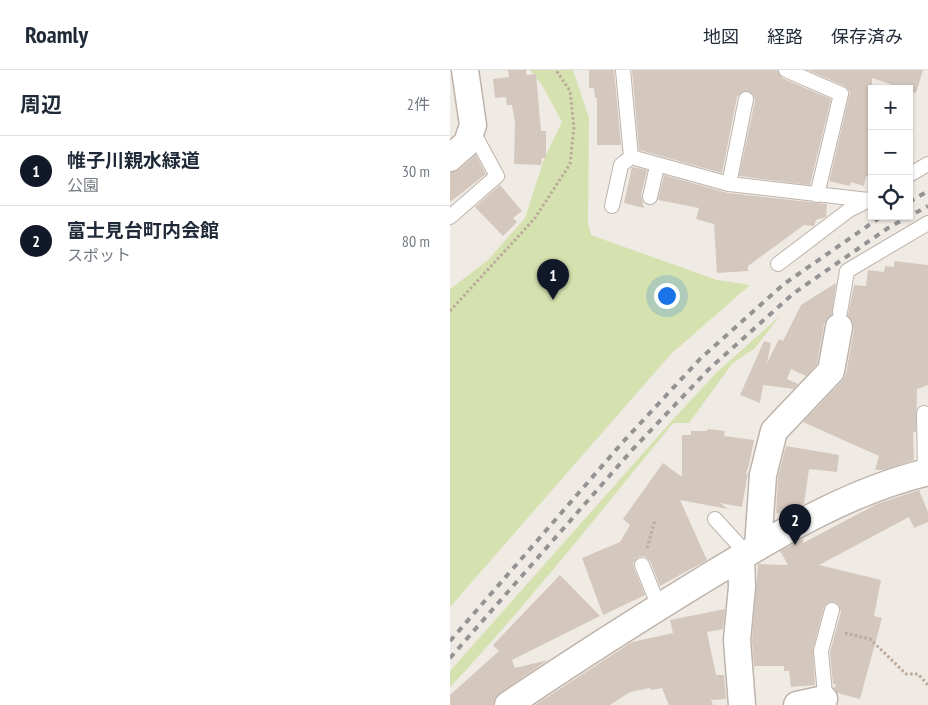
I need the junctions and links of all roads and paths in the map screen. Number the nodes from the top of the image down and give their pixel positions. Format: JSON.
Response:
{"nodes":[{"id":1,"x":556,"y":70,"type":"edge"},
{"id":2,"x":623,"y":70,"type":"edge"},
{"id":3,"x":786,"y":70,"type":"edge"},
{"id":4,"x":460,"y":73,"type":"edge"},
{"id":5,"x":746,"y":99,"type":"dead end"},
{"id":6,"x":472,"y":129,"type":"junction"},
{"id":7,"x":632,"y":157,"type":"junction"},
{"id":8,"x":450,"y":158,"type":"edge"},
{"id":9,"x":928,"y":164,"type":"edge"},
{"id":10,"x":657,"y":166,"type":"junction"},
{"id":11,"x":913,"y":173,"type":"edge"},
{"id":12,"x":729,"y":184,"type":"junction"},
{"id":13,"x":817,"y":195,"type":"junction"},
{"id":14,"x":650,"y":197,"type":"dead end"},
{"id":15,"x":868,"y":199,"type":"edge"},
{"id":16,"x":868,"y":200,"type":"edge"},
{"id":17,"x":612,"y":206,"type":"dead end"},
{"id":18,"x":450,"y":217,"type":"edge"},
{"id":19,"x":928,"y":223,"type":"edge"},
{"id":20,"x":778,"y":264,"type":"dead end"},
{"id":21,"x":450,"y":310,"type":"edge"},
{"id":22,"x":840,"y":320,"type":"joint"},
{"id":23,"x":924,"y":413,"type":"dead end"},
{"id":24,"x":927,"y":472,"type":"edge"},
{"id":25,"x":715,"y":519,"type":"dead end"},
{"id":26,"x":656,"y":520,"type":"dead end"},
{"id":27,"x":748,"y":552,"type":"junction"},
{"id":28,"x":642,"y":565,"type":"joint"},
{"id":29,"x":659,"y":607,"type":"junction"},
{"id":30,"x":832,"y":610,"type":"dead end"},
{"id":31,"x":827,"y":629,"type":"junction"},
{"id":32,"x":928,"y":685,"type":"edge"},
{"id":33,"x":826,"y":702,"type":"edge"},
{"id":34,"x":508,"y":705,"type":"edge"},
{"id":35,"x":742,"y":705,"type":"edge"},
{"id":36,"x":797,"y":705,"type":"edge"}],
"edges":[{"from":1,"to":21,"type":"path"},
{"from":2,"to":7,"type":"lane"},
{"from":3,"to":13,"type":"lane"},
{"from":4,"to":6,"type":"street"},
{"from":5,"to":12,"type":"lane"},
{"from":6,"to":8,"type":"street"},
{"from":6,"to":18,"type":"lane"},
{"from":7,"to":10,"type":"lane"},
{"from":7,"to":17,"type":"lane"},
{"from":9,"to":11,"type":"lane"},
{"from":10,"to":12,"type":"lane"},
{"from":10,"to":14,"type":"lane"},
{"from":12,"to":13,"type":"lane"},
{"from":13,"to":15,"type":"lane"},
{"from":16,"to":20,"type":"lane"},
{"from":19,"to":22,"type":"lane"},
{"from":22,"to":27,"type":"street"},
{"from":23,"to":24,"type":"lane"},
{"from":24,"to":27,"type":"street"},
{"from":25,"to":27,"type":"lane"},
{"from":26,"to":28,"type":"path"},
{"from":27,"to":29,"type":"street"},
{"from":27,"to":35,"type":"street"},
{"from":28,"to":29,"type":"lane"},
{"from":29,"to":34,"type":"street"},
{"from":30,"to":31,"type":"lane"},
{"from":31,"to":32,"type":"path"},
{"from":31,"to":33,"type":"lane"},
{"from":33,"to":36,"type":"street"}]}
